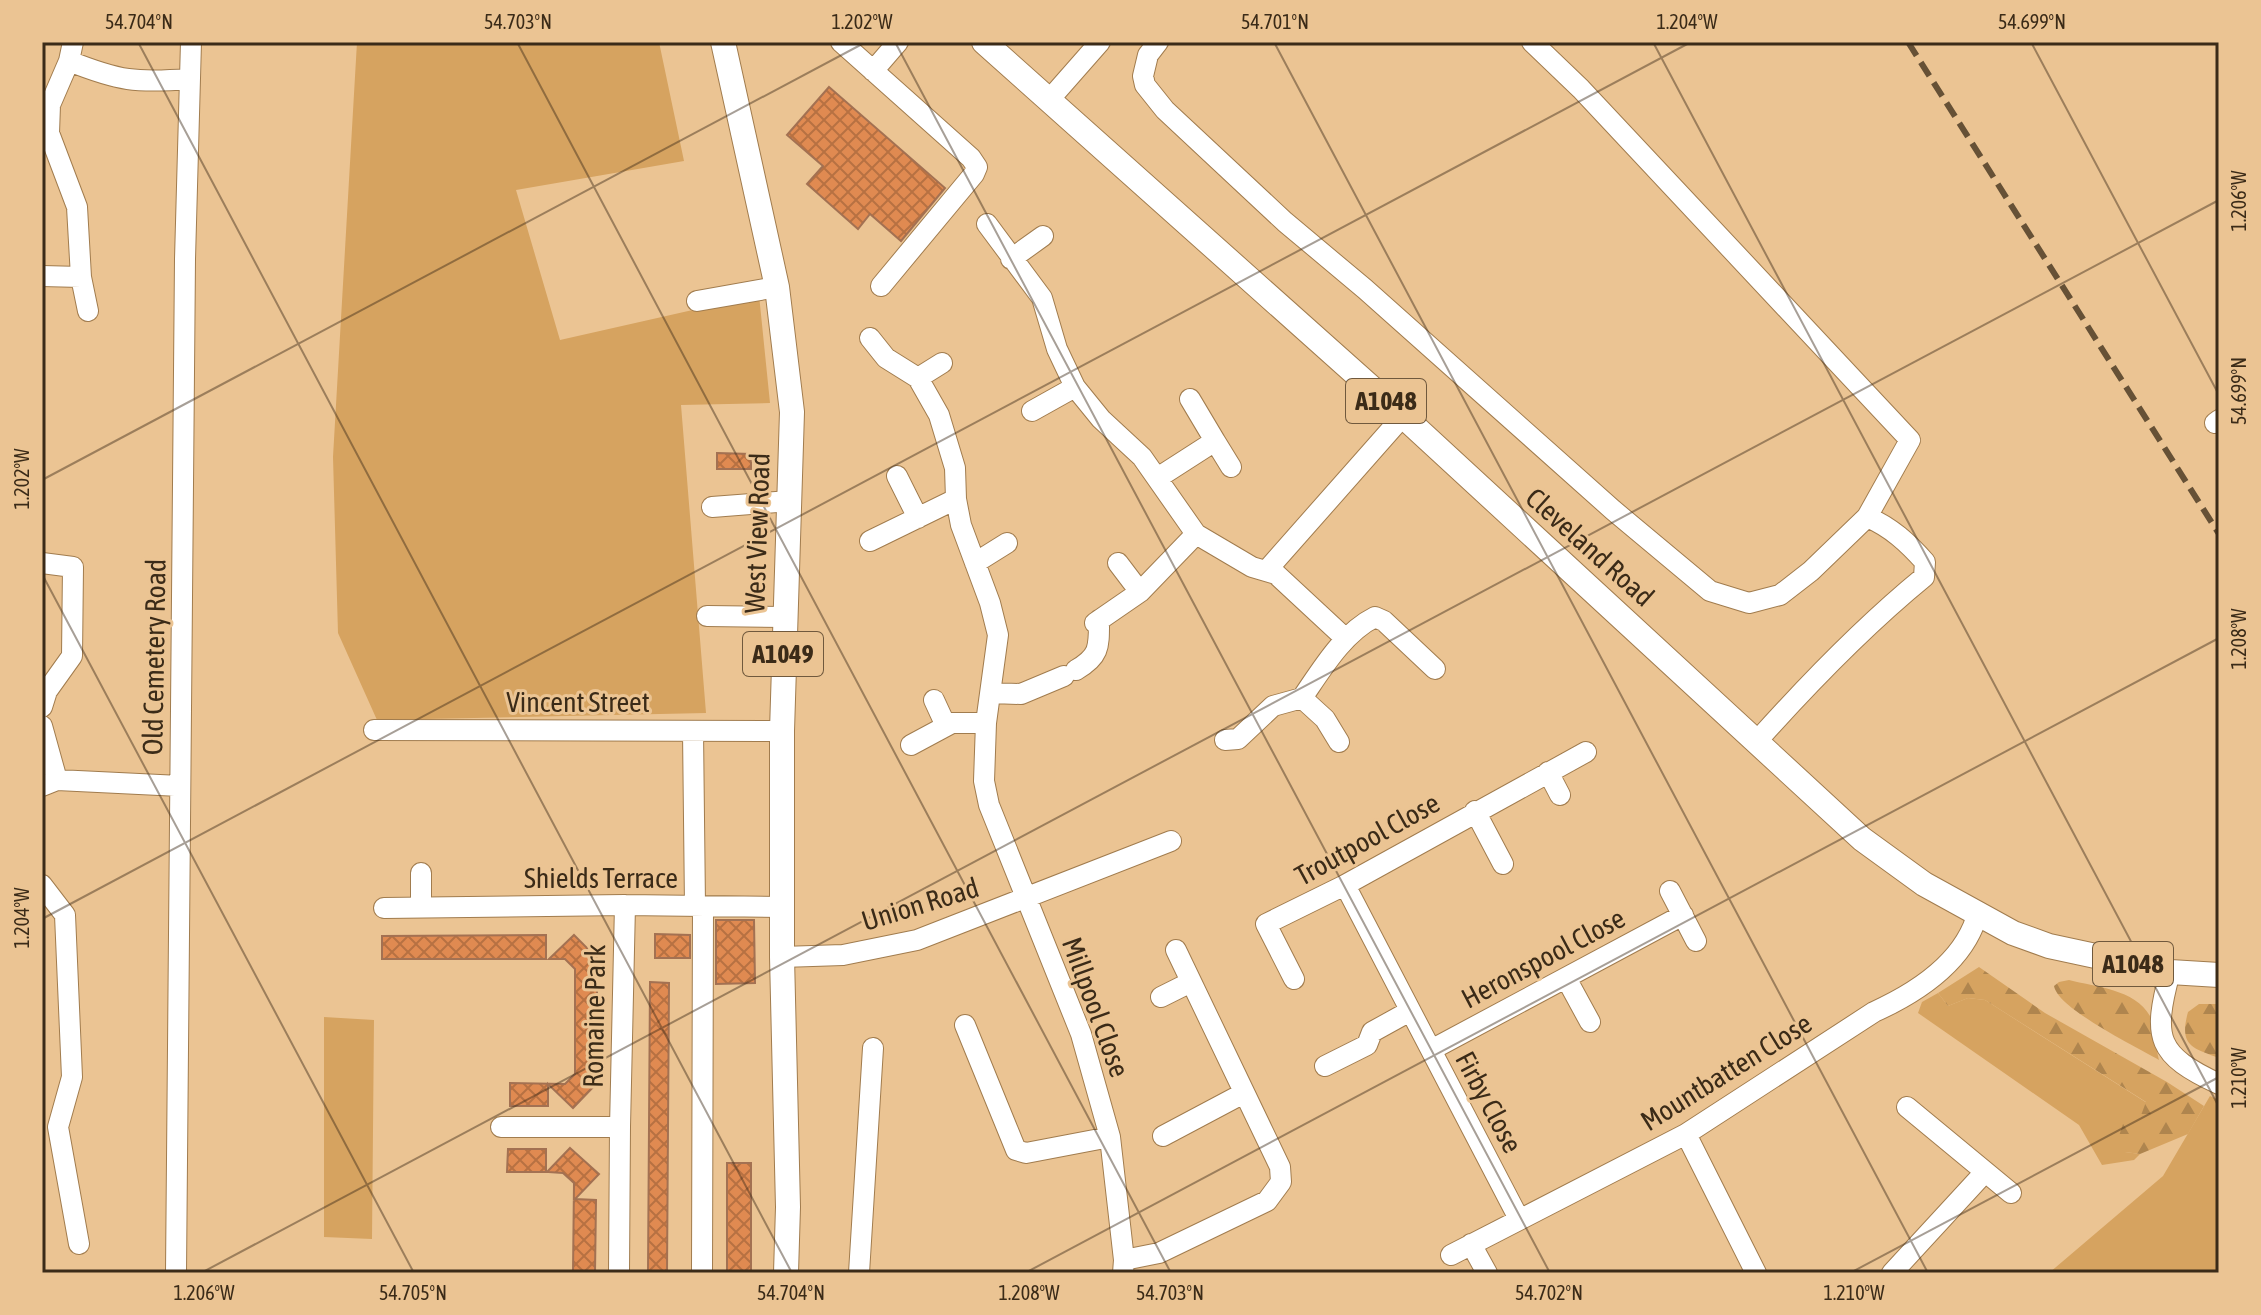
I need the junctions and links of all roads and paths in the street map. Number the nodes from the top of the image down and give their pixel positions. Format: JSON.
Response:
{"nodes":[{"id":1,"x":191,"y":42,"type":"edge"},
{"id":2,"x":723,"y":42,"type":"edge"},
{"id":3,"x":841,"y":42,"type":"edge"},
{"id":4,"x":898,"y":42,"type":"edge"},
{"id":5,"x":984,"y":42,"type":"edge"},
{"id":6,"x":1100,"y":42,"type":"edge"},
{"id":7,"x":1158,"y":42,"type":"edge"},
{"id":8,"x":1532,"y":42,"type":"edge"},
{"id":9,"x":71,"y":52,"type":"edge"},
{"id":10,"x":873,"y":71,"type":"junction"},
{"id":11,"x":189,"y":79,"type":"junction"},
{"id":12,"x":1049,"y":100,"type":"junction"},
{"id":13,"x":987,"y":224,"type":"dead end"},
{"id":14,"x":1043,"y":236,"type":"dead end"},
{"id":15,"x":1011,"y":259,"type":"junction"},
{"id":16,"x":42,"y":276,"type":"edge"},
{"id":17,"x":81,"y":277,"type":"junction"},
{"id":18,"x":881,"y":286,"type":"dead end"},
{"id":19,"x":777,"y":287,"type":"junction"},
{"id":20,"x":697,"y":301,"type":"dead end"},
{"id":21,"x":88,"y":311,"type":"dead end"},
{"id":22,"x":870,"y":338,"type":"dead end"},
{"id":23,"x":942,"y":363,"type":"dead end"},
{"id":24,"x":918,"y":378,"type":"junction"},
{"id":25,"x":1075,"y":387,"type":"junction"},
{"id":26,"x":1190,"y":399,"type":"dead end"},
{"id":27,"x":1032,"y":411,"type":"dead end"},
{"id":28,"x":1403,"y":416,"type":"junction"},
{"id":29,"x":1215,"y":441,"type":"junction"},
{"id":30,"x":1231,"y":467,"type":"dead end"},
{"id":31,"x":897,"y":476,"type":"dead end"},
{"id":32,"x":1159,"y":477,"type":"junction"},
{"id":33,"x":956,"y":499,"type":"junction"},
{"id":34,"x":790,"y":501,"type":"junction"},
{"id":35,"x":712,"y":507,"type":"dead end"},
{"id":36,"x":1867,"y":517,"type":"junction"},
{"id":37,"x":918,"y":518,"type":"junction"},
{"id":38,"x":1196,"y":534,"type":"junction"},
{"id":39,"x":870,"y":541,"type":"dead end"},
{"id":40,"x":1007,"y":543,"type":"dead end"},
{"id":41,"x":42,"y":563,"type":"edge"},
{"id":42,"x":975,"y":563,"type":"junction"},
{"id":43,"x":1118,"y":563,"type":"dead end"},
{"id":44,"x":1267,"y":570,"type":"junction"},
{"id":45,"x":1140,"y":592,"type":"junction"},
{"id":46,"x":707,"y":616,"type":"dead end"},
{"id":47,"x":784,"y":617,"type":"junction"},
{"id":48,"x":1346,"y":639,"type":"junction"},
{"id":49,"x":1435,"y":669,"type":"dead end"},
{"id":50,"x":991,"y":693,"type":"junction"},
{"id":51,"x":1302,"y":698,"type":"junction"},
{"id":52,"x":934,"y":700,"type":"dead end"},
{"id":53,"x":42,"y":707,"type":"edge"},
{"id":54,"x":986,"y":723,"type":"junction"},
{"id":55,"x":42,"y":726,"type":"edge"},
{"id":56,"x":946,"y":726,"type":"junction"},
{"id":57,"x":374,"y":730,"type":"dead end"},
{"id":58,"x":693,"y":731,"type":"junction"},
{"id":59,"x":782,"y":731,"type":"junction"},
{"id":60,"x":1225,"y":740,"type":"dead end"},
{"id":61,"x":1757,"y":741,"type":"junction"},
{"id":62,"x":1339,"y":742,"type":"dead end"},
{"id":63,"x":911,"y":745,"type":"dead end"},
{"id":64,"x":1586,"y":752,"type":"dead end"},
{"id":65,"x":1548,"y":772,"type":"junction"},
{"id":66,"x":50,"y":783,"type":"edge"},
{"id":67,"x":180,"y":786,"type":"junction"},
{"id":68,"x":1560,"y":795,"type":"dead end"},
{"id":69,"x":1475,"y":811,"type":"junction"},
{"id":70,"x":1171,"y":841,"type":"dead end"},
{"id":71,"x":1503,"y":864,"type":"dead end"},
{"id":72,"x":421,"y":873,"type":"dead end"},
{"id":73,"x":42,"y":885,"type":"edge"},
{"id":74,"x":1345,"y":885,"type":"junction"},
{"id":75,"x":1670,"y":891,"type":"dead end"},
{"id":76,"x":1024,"y":899,"type":"junction"},
{"id":77,"x":625,"y":905,"type":"junction"},
{"id":78,"x":699,"y":906,"type":"junction"},
{"id":79,"x":421,"y":907,"type":"junction"},
{"id":80,"x":782,"y":907,"type":"junction"},
{"id":81,"x":384,"y":908,"type":"dead end"},
{"id":82,"x":1978,"y":912,"type":"junction"},
{"id":83,"x":1683,"y":915,"type":"junction"},
{"id":84,"x":1696,"y":941,"type":"dead end"},
{"id":85,"x":1176,"y":950,"type":"dead end"},
{"id":86,"x":782,"y":957,"type":"junction"},
{"id":87,"x":2170,"y":972,"type":"junction"},
{"id":88,"x":2219,"y":975,"type":"edge"},
{"id":89,"x":1566,"y":978,"type":"junction"},
{"id":90,"x":1294,"y":979,"type":"dead end"},
{"id":91,"x":1191,"y":982,"type":"junction"},
{"id":92,"x":1161,"y":997,"type":"dead end"},
{"id":93,"x":1410,"y":1011,"type":"junction"},
{"id":94,"x":1590,"y":1022,"type":"dead end"},
{"id":95,"x":965,"y":1025,"type":"dead end"},
{"id":96,"x":873,"y":1048,"type":"dead end"},
{"id":97,"x":1431,"y":1050,"type":"junction"},
{"id":98,"x":1325,"y":1066,"type":"dead end"},
{"id":99,"x":2219,"y":1084,"type":"edge"},
{"id":100,"x":1244,"y":1093,"type":"junction"},
{"id":101,"x":1907,"y":1107,"type":"dead end"},
{"id":102,"x":501,"y":1127,"type":"dead end"},
{"id":103,"x":620,"y":1127,"type":"junction"},
{"id":104,"x":1686,"y":1134,"type":"junction"},
{"id":105,"x":1163,"y":1136,"type":"dead end"},
{"id":106,"x":1110,"y":1137,"type":"junction"},
{"id":107,"x":1985,"y":1172,"type":"junction"},
{"id":108,"x":2011,"y":1193,"type":"dead end"},
{"id":109,"x":1519,"y":1219,"type":"junction"},
{"id":110,"x":79,"y":1244,"type":"dead end"},
{"id":111,"x":1471,"y":1244,"type":"junction"},
{"id":112,"x":1451,"y":1255,"type":"dead end"},
{"id":113,"x":1123,"y":1266,"type":"edge"},
{"id":114,"x":176,"y":1273,"type":"edge"},
{"id":115,"x":619,"y":1273,"type":"edge"},
{"id":116,"x":702,"y":1273,"type":"edge"},
{"id":117,"x":786,"y":1273,"type":"edge"},
{"id":118,"x":859,"y":1273,"type":"edge"},
{"id":119,"x":1487,"y":1273,"type":"edge"},
{"id":120,"x":1756,"y":1273,"type":"edge"},
{"id":121,"x":1892,"y":1273,"type":"edge"}],
"edges":[{"from":1,"to":11,"type":"street","name":"Old Cemetery Road"},
{"from":2,"to":19,"type":"main road","name":"West View Road","number":"A1049"},
{"from":3,"to":10,"type":"street"},
{"from":4,"to":10,"type":"street"},
{"from":5,"to":12,"type":"main road","name":"Cleveland Road","number":"A1048"},
{"from":6,"to":12,"type":"street"},
{"from":7,"to":36,"type":"street"},
{"from":8,"to":36,"type":"street"},
{"from":9,"to":11,"type":"street"},
{"from":9,"to":17,"type":"street"},
{"from":10,"to":18,"type":"street"},
{"from":11,"to":67,"type":"street","name":"Old Cemetery Road"},
{"from":12,"to":28,"type":"main road","name":"Cleveland Road","number":"A1048"},
{"from":13,"to":15,"type":"street"},
{"from":14,"to":15,"type":"street"},
{"from":15,"to":25,"type":"street"},
{"from":16,"to":17,"type":"street"},
{"from":17,"to":21,"type":"street"},
{"from":19,"to":20,"type":"street"},
{"from":19,"to":34,"type":"main road","name":"West View Road","number":"A1049"},
{"from":22,"to":24,"type":"street"},
{"from":23,"to":24,"type":"street"},
{"from":24,"to":33,"type":"street","name":"Millpool Close"},
{"from":25,"to":27,"type":"street"},
{"from":25,"to":32,"type":"street"},
{"from":26,"to":29,"type":"street"},
{"from":28,"to":44,"type":"street"},
{"from":28,"to":61,"type":"main road","name":"Cleveland Road","number":"A1048"},
{"from":29,"to":30,"type":"street"},
{"from":29,"to":32,"type":"street"},
{"from":31,"to":37,"type":"street"},
{"from":32,"to":38,"type":"street"},
{"from":33,"to":37,"type":"street"},
{"from":33,"to":42,"type":"street","name":"Millpool Close"},
{"from":34,"to":35,"type":"street"},
{"from":34,"to":47,"type":"main road","name":"West View Road","number":"A1049"},
{"from":36,"to":61,"type":"street"},
{"from":37,"to":39,"type":"street"},
{"from":38,"to":44,"type":"street"},
{"from":38,"to":45,"type":"street"},
{"from":40,"to":42,"type":"street"},
{"from":41,"to":53,"type":"street"},
{"from":42,"to":50,"type":"street","name":"Millpool Close"},
{"from":43,"to":45,"type":"street"},
{"from":44,"to":48,"type":"street"},
{"from":45,"to":50,"type":"street"},
{"from":46,"to":47,"type":"street"},
{"from":47,"to":59,"type":"main road","name":"West View Road","number":"A1049"},
{"from":48,"to":49,"type":"street"},
{"from":48,"to":51,"type":"street"},
{"from":50,"to":54,"type":"street","name":"Millpool Close"},
{"from":51,"to":60,"type":"street"},
{"from":51,"to":62,"type":"street"},
{"from":52,"to":56,"type":"street"},
{"from":54,"to":56,"type":"street"},
{"from":54,"to":76,"type":"street","name":"Millpool Close"},
{"from":55,"to":66,"type":"street"},
{"from":56,"to":63,"type":"street"},
{"from":57,"to":58,"type":"street","name":"Vincent Street"},
{"from":58,"to":59,"type":"street","name":"Vincent Street"},
{"from":58,"to":78,"type":"street"},
{"from":59,"to":80,"type":"main road","name":"West View Road","number":"A1049"},
{"from":61,"to":82,"type":"main road","name":"Cleveland Road","number":"A1048"},
{"from":64,"to":65,"type":"street","name":"Troutpool Close"},
{"from":65,"to":68,"type":"street"},
{"from":65,"to":69,"type":"street","name":"Troutpool Close"},
{"from":66,"to":67,"type":"street"},
{"from":67,"to":114,"type":"street","name":"Old Cemetery Road"},
{"from":69,"to":71,"type":"street"},
{"from":69,"to":74,"type":"street","name":"Troutpool Close"},
{"from":70,"to":76,"type":"street","name":"Union Road"},
{"from":72,"to":79,"type":"street"},
{"from":73,"to":110,"type":"street"},
{"from":74,"to":90,"type":"street","name":"Troutpool Close"},
{"from":74,"to":93,"type":"street","name":"Firby Close"},
{"from":75,"to":83,"type":"street"},
{"from":76,"to":86,"type":"street","name":"Union Road"},
{"from":76,"to":106,"type":"street","name":"Millpool Close"},
{"from":77,"to":78,"type":"street","name":"Shields Terrace"},
{"from":77,"to":79,"type":"street","name":"Shields Terrace"},
{"from":77,"to":103,"type":"street","name":"Romaine Park"},
{"from":78,"to":80,"type":"street","name":"Shields Terrace"},
{"from":78,"to":116,"type":"street"},
{"from":79,"to":81,"type":"street","name":"Shields Terrace"},
{"from":80,"to":86,"type":"main road","name":"West View Road","number":"A1049"},
{"from":82,"to":87,"type":"main road","name":"Cleveland Road","number":"A1048"},
{"from":82,"to":104,"type":"street","name":"Mountbatten Close"},
{"from":83,"to":84,"type":"street"},
{"from":83,"to":89,"type":"street","name":"Heronspool Close"},
{"from":85,"to":91,"type":"street"},
{"from":86,"to":117,"type":"main road","name":"West View Road","number":"A1049"},
{"from":87,"to":88,"type":"main road","name":"Cleveland Road","number":"A1048"},
{"from":87,"to":99,"type":"street"},
{"from":89,"to":94,"type":"street"},
{"from":89,"to":97,"type":"street","name":"Heronspool Close"},
{"from":91,"to":92,"type":"street"},
{"from":91,"to":100,"type":"street"},
{"from":93,"to":97,"type":"street","name":"Firby Close"},
{"from":93,"to":98,"type":"street"},
{"from":95,"to":106,"type":"street"},
{"from":96,"to":118,"type":"street"},
{"from":97,"to":109,"type":"street","name":"Firby Close"},
{"from":100,"to":105,"type":"street"},
{"from":100,"to":113,"type":"street"},
{"from":101,"to":107,"type":"street"},
{"from":102,"to":103,"type":"street","name":"Romaine Park"},
{"from":103,"to":115,"type":"street","name":"Romaine Park"},
{"from":104,"to":109,"type":"street","name":"Mountbatten Close"},
{"from":104,"to":120,"type":"street"},
{"from":106,"to":113,"type":"street","name":"Millpool Close"},
{"from":107,"to":108,"type":"street"},
{"from":107,"to":121,"type":"street"},
{"from":109,"to":111,"type":"street","name":"Mountbatten Close"},
{"from":111,"to":112,"type":"street","name":"Mountbatten Close"},
{"from":111,"to":119,"type":"street"}]}
